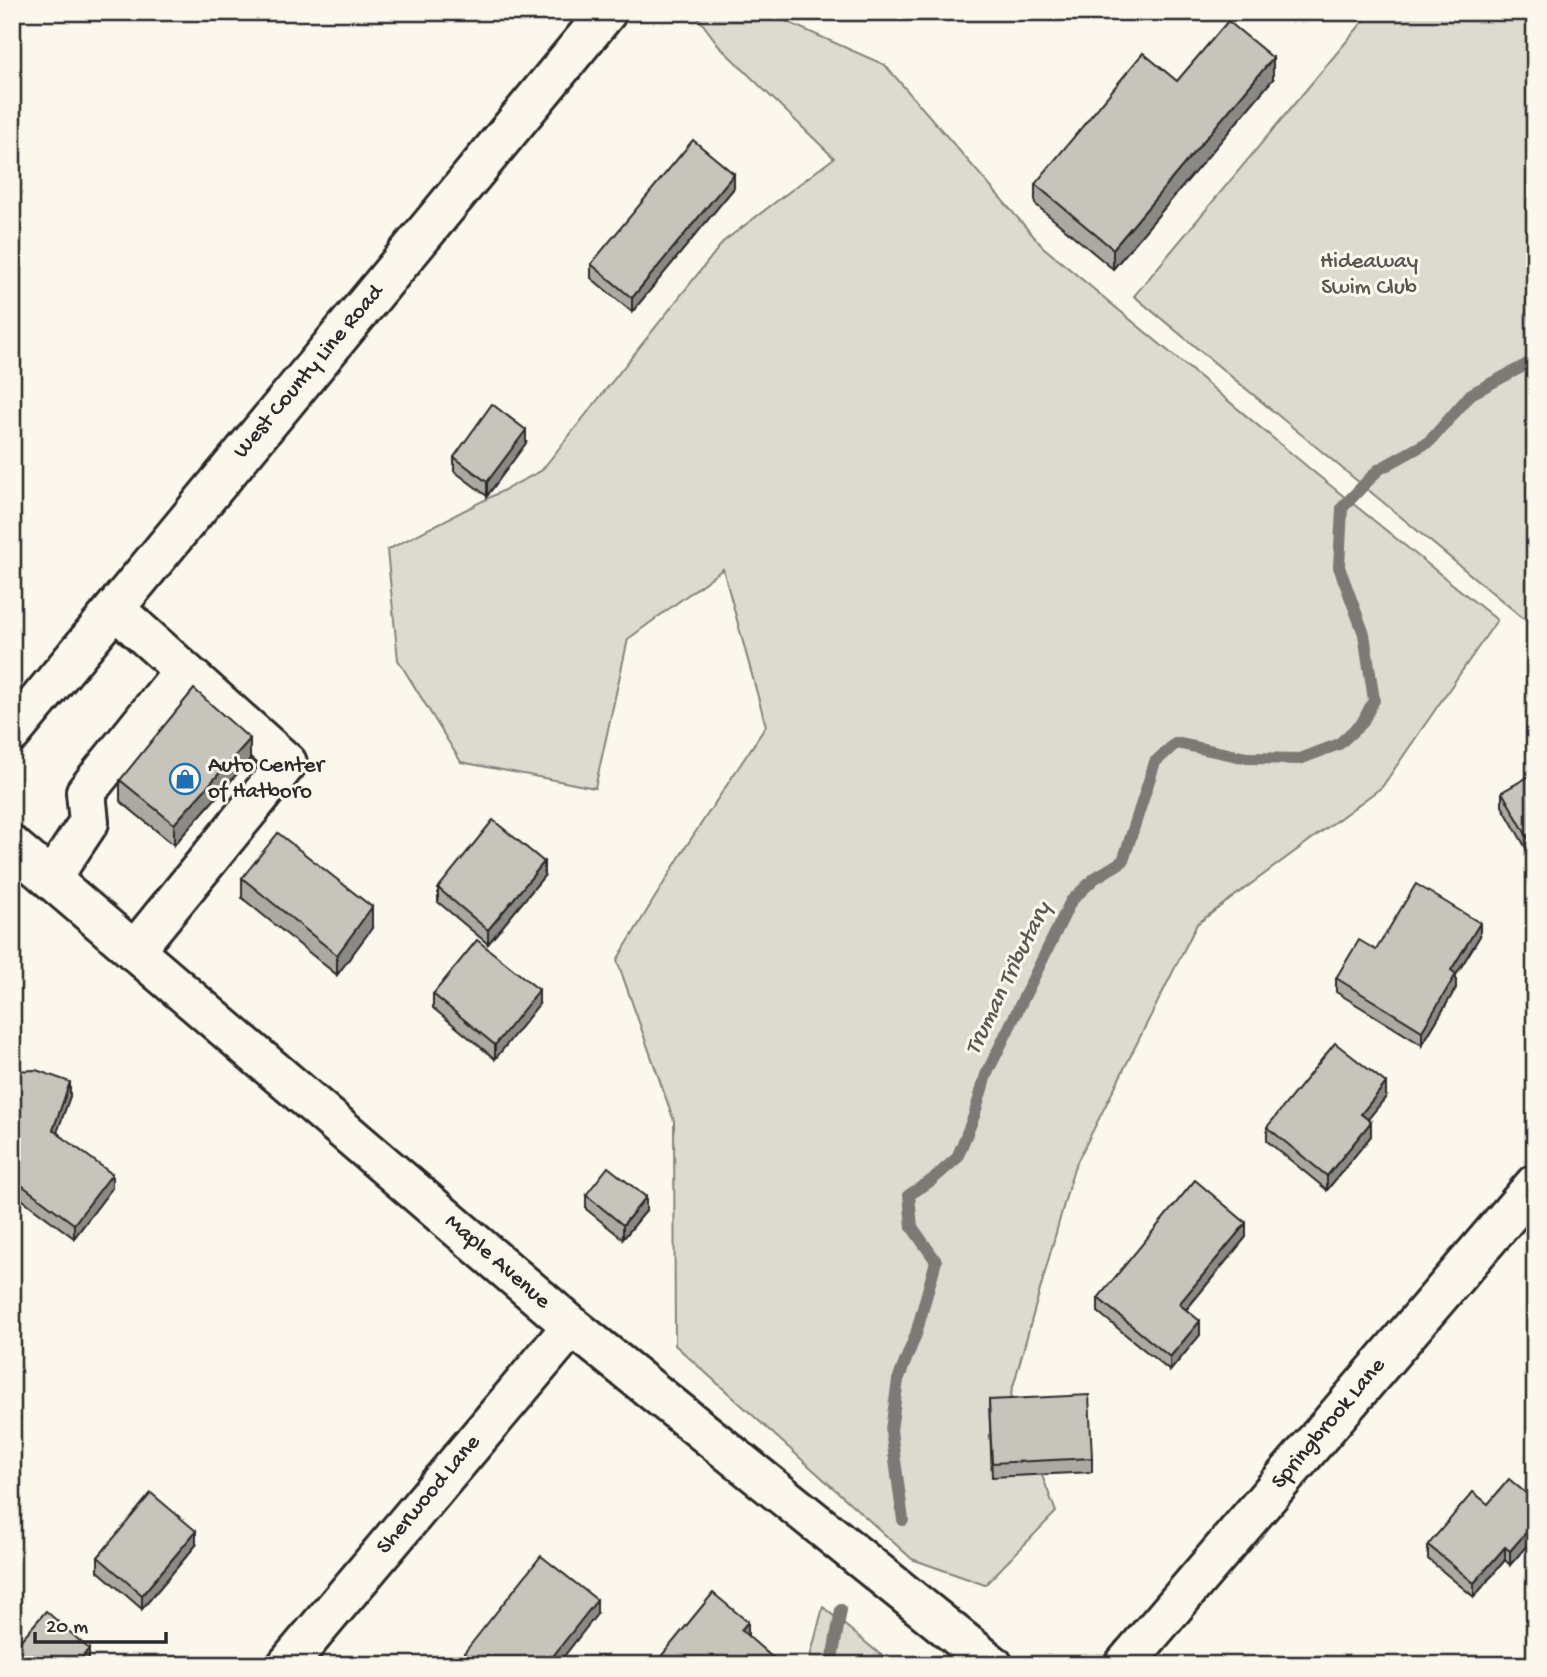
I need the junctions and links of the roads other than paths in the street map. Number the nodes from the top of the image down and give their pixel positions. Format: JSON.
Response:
{"nodes":[{"id":1,"x":607,"y":12,"type":"edge"},
{"id":2,"x":114,"y":609,"type":"junction"},
{"id":3,"x":183,"y":671,"type":"junction"},
{"id":4,"x":12,"y":733,"type":"edge"},
{"id":5,"x":12,"y":846,"type":"edge"},
{"id":6,"x":51,"y":879,"type":"junction"},
{"id":7,"x":134,"y":951,"type":"junction"},
{"id":8,"x":1535,"y":1184,"type":"edge"},
{"id":9,"x":572,"y":1326,"type":"junction"},
{"id":10,"x":286,"y":1665,"type":"edge"},
{"id":11,"x":993,"y":1665,"type":"edge"},
{"id":12,"x":1124,"y":1665,"type":"edge"}],
"edges":[{"from":1,"to":2,"type":"street","name":"West County Line Road"},
{"from":2,"to":3,"type":"street"},
{"from":2,"to":4,"type":"street","name":"West County Line Road"},
{"from":3,"to":6,"type":"street"},
{"from":3,"to":7,"type":"street"},
{"from":5,"to":6,"type":"street","name":"Maple Avenue"},
{"from":6,"to":7,"type":"street","name":"Maple Avenue"},
{"from":7,"to":9,"type":"street","name":"Maple Avenue"},
{"from":8,"to":12,"type":"street","name":"Springbrook Lane"},
{"from":9,"to":10,"type":"street","name":"Sherwood Lane"},
{"from":9,"to":11,"type":"street","name":"Maple Avenue"}]}
